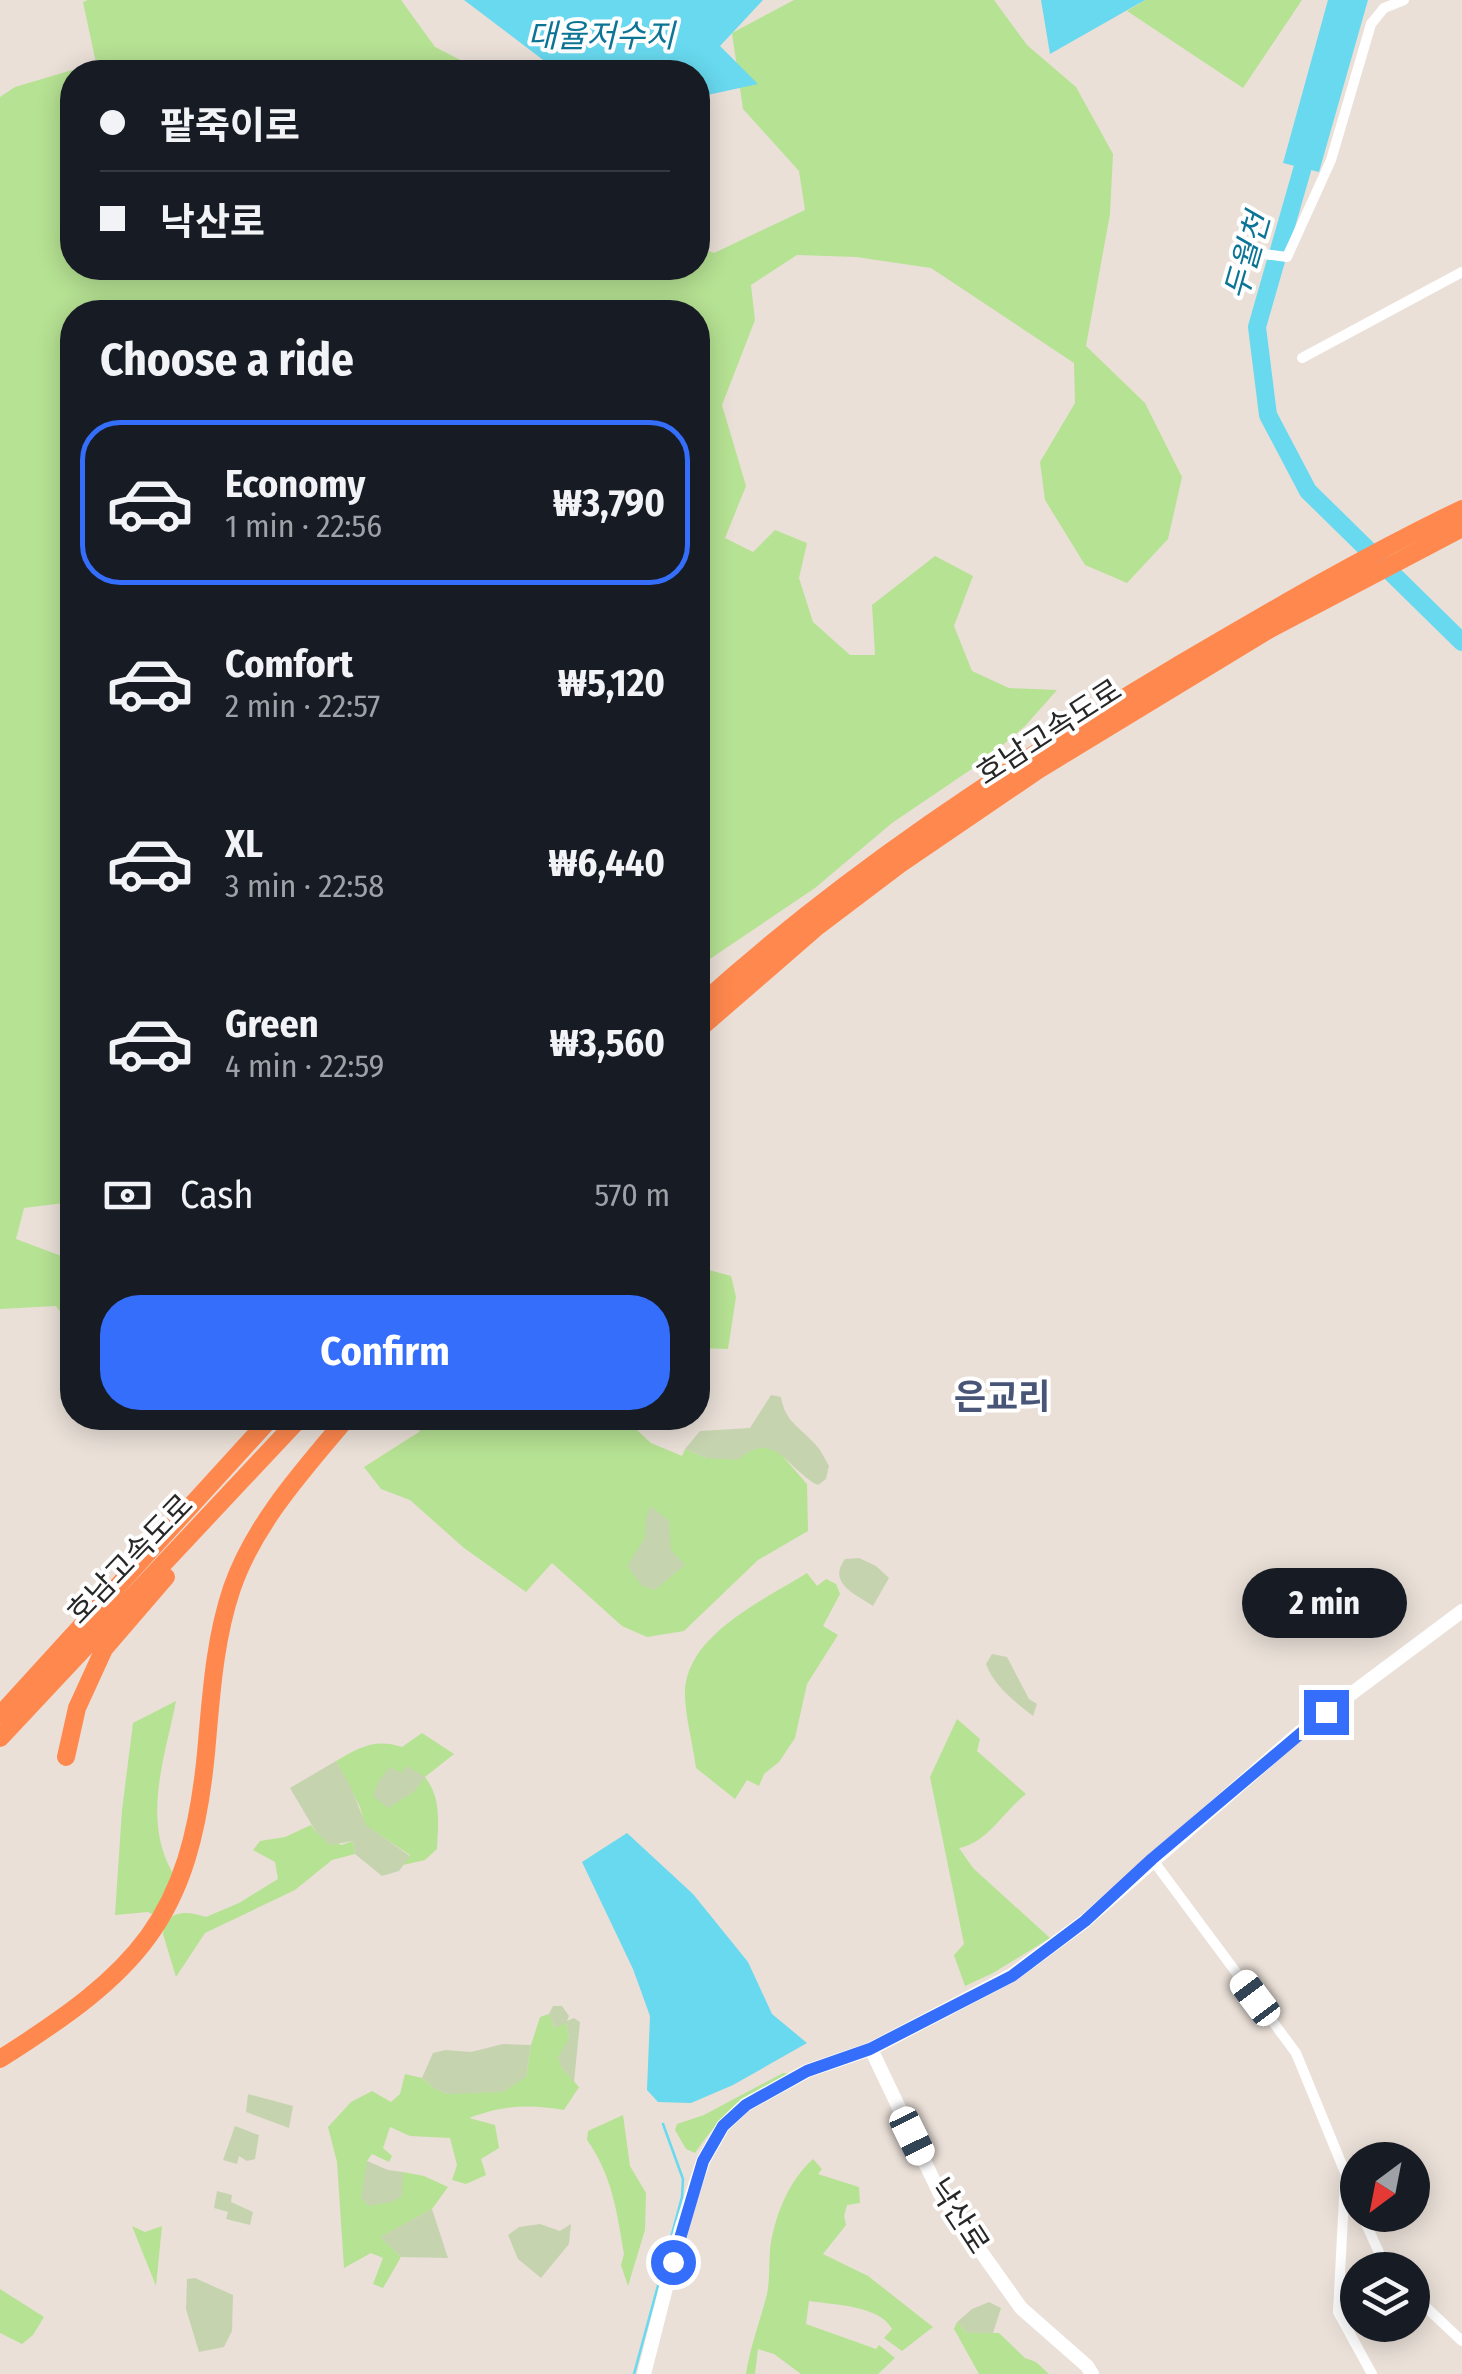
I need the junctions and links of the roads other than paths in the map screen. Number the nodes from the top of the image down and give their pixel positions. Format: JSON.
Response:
{"nodes":[{"id":1,"x":1404,"y":0,"type":"edge"},
{"id":2,"x":1240,"y":251,"type":"dead end"},
{"id":3,"x":1462,"y":272,"type":"edge"},
{"id":4,"x":1302,"y":358,"type":"dead end"},
{"id":5,"x":1462,"y":509,"type":"edge"},
{"id":6,"x":1462,"y":528,"type":"edge"},
{"id":7,"x":1334,"y":584,"type":"junction"},
{"id":8,"x":710,"y":996,"type":"edge"},
{"id":9,"x":710,"y":1020,"type":"edge"},
{"id":10,"x":261,"y":1430,"type":"edge"},
{"id":11,"x":289,"y":1430,"type":"edge"},
{"id":12,"x":337,"y":1430,"type":"edge"},
{"id":13,"x":198,"y":1526,"type":"junction"},
{"id":14,"x":1462,"y":1611,"type":"edge"},
{"id":15,"x":44,"y":1665,"type":"junction"},
{"id":16,"x":0,"y":1706,"type":"edge"},
{"id":17,"x":0,"y":1714,"type":"edge"},
{"id":18,"x":0,"y":1738,"type":"edge"},
{"id":19,"x":66,"y":1757,"type":"dead end"},
{"id":20,"x":1152,"y":1859,"type":"junction"},
{"id":21,"x":870,"y":2049,"type":"junction"},
{"id":22,"x":0,"y":2059,"type":"edge"},
{"id":23,"x":1340,"y":2162,"type":"edge"},
{"id":24,"x":1342,"y":2232,"type":"edge"},
{"id":25,"x":1430,"y":2311,"type":"edge"},
{"id":26,"x":1462,"y":2341,"type":"edge"},
{"id":27,"x":644,"y":2374,"type":"edge"},
{"id":28,"x":1092,"y":2374,"type":"edge"},
{"id":29,"x":1372,"y":2374,"type":"edge"}],
"edges":[{"from":1,"to":2,"type":"street"},
{"from":3,"to":4,"type":"street"},
{"from":5,"to":7,"type":"highway","name":"호남고속도로"},
{"from":6,"to":7,"type":"highway","name":"호남고속도로"},
{"from":7,"to":8,"type":"highway","name":"호남고속도로"},
{"from":7,"to":9,"type":"highway","name":"호남고속도로"},
{"from":10,"to":15,"type":"highway","name":"호남고속도로"},
{"from":11,"to":13,"type":"highway","name":"호남고속도로"},
{"from":12,"to":22,"type":"highway"},
{"from":13,"to":18,"type":"highway","name":"호남고속도로"},
{"from":13,"to":19,"type":"highway"},
{"from":14,"to":20,"type":"street"},
{"from":15,"to":16,"type":"highway"},
{"from":15,"to":17,"type":"highway","name":"호남고속도로"},
{"from":20,"to":21,"type":"street"},
{"from":20,"to":23,"type":"street"},
{"from":21,"to":27,"type":"street"},
{"from":21,"to":28,"type":"street","name":"낙산로"},
{"from":24,"to":29,"type":"street"},
{"from":25,"to":26,"type":"street"}]}
